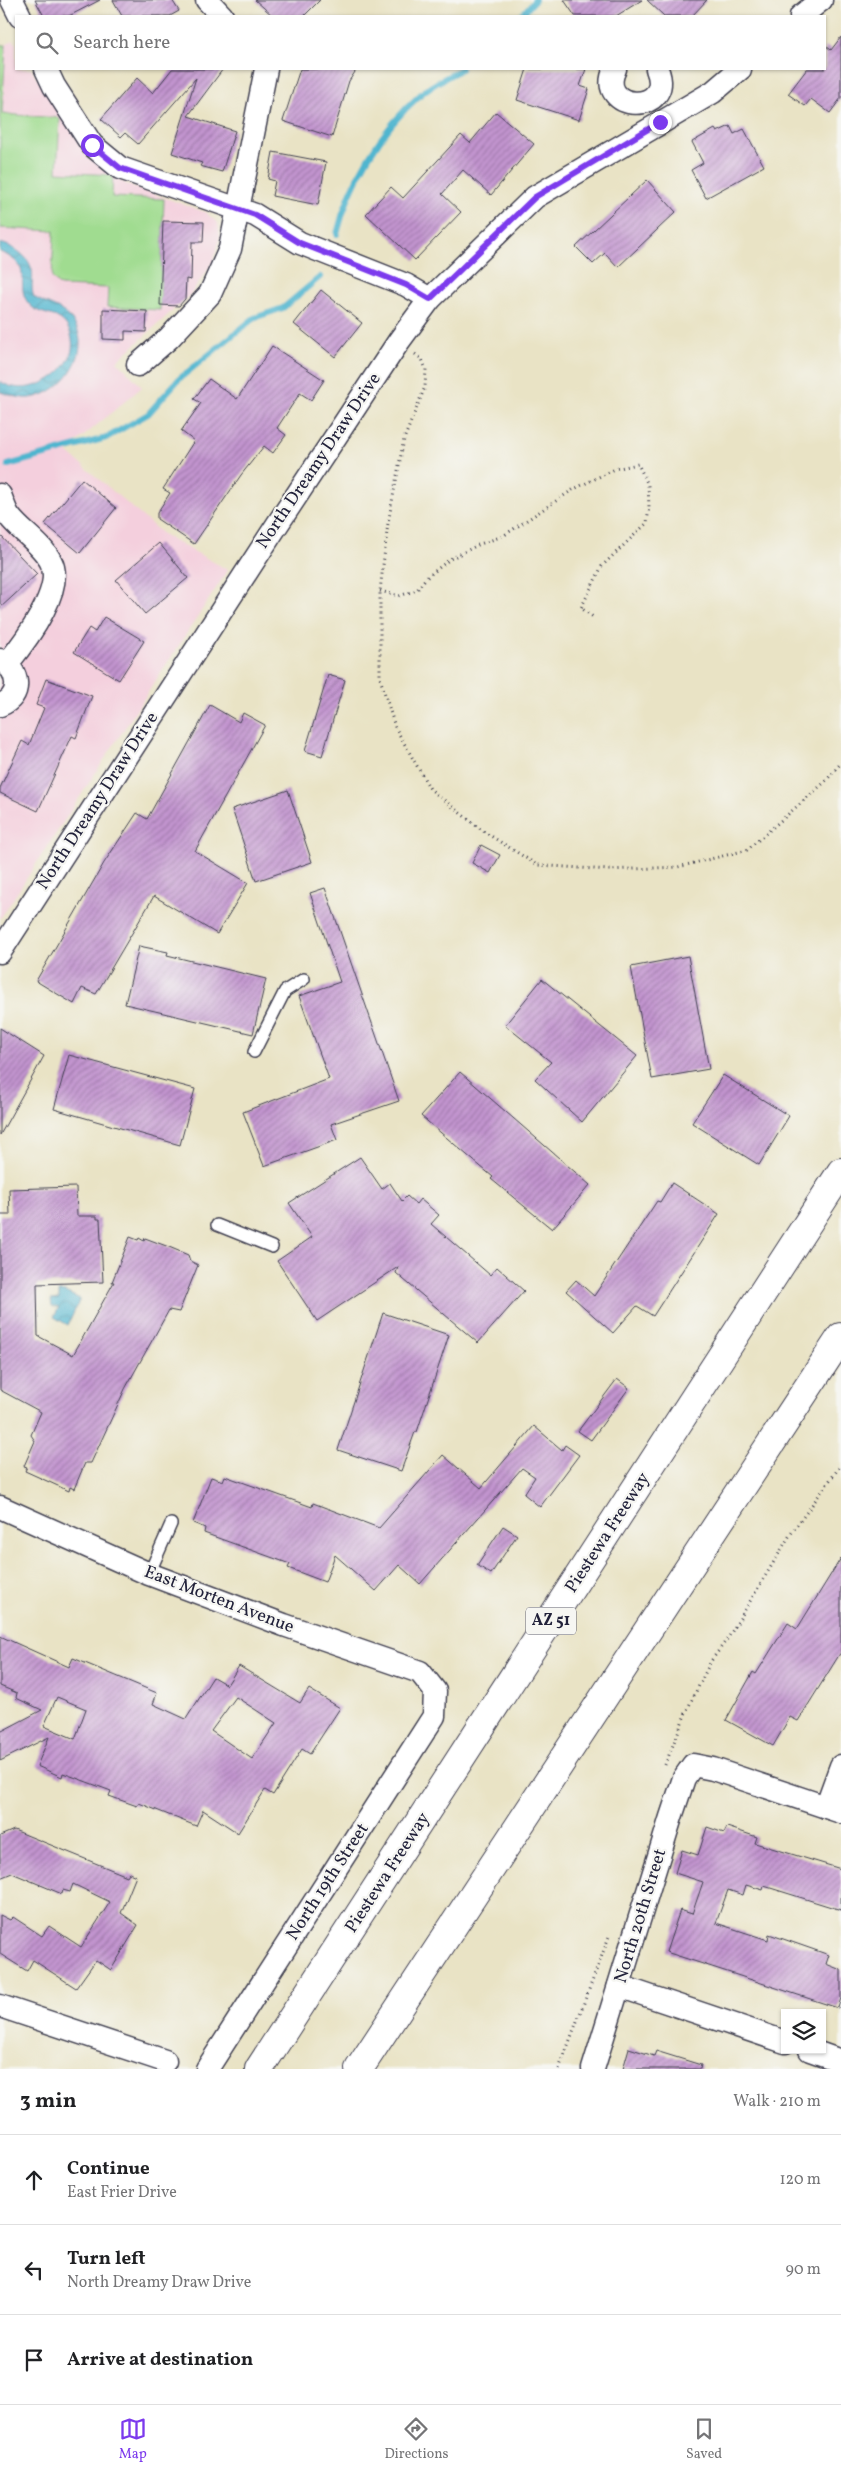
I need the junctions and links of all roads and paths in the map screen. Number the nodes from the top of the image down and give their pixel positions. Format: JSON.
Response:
{"nodes":[{"id":1,"x":12,"y":0,"type":"edge"},
{"id":2,"x":206,"y":0,"type":"edge"},
{"id":3,"x":821,"y":0,"type":"edge"},
{"id":4,"x":20,"y":15,"type":"edge"},
{"id":5,"x":221,"y":15,"type":"edge"},
{"id":6,"x":802,"y":15,"type":"edge"},
{"id":7,"x":46,"y":70,"type":"edge"},
{"id":8,"x":266,"y":70,"type":"edge"},
{"id":9,"x":615,"y":70,"type":"edge"},
{"id":10,"x":657,"y":70,"type":"edge"},
{"id":11,"x":739,"y":70,"type":"edge"},
{"id":12,"x":649,"y":100,"type":"junction"},
{"id":13,"x":660,"y":122,"type":"junction"},
{"id":14,"x":239,"y":209,"type":"junction"},
{"id":15,"x":430,"y":299,"type":"junction"},
{"id":16,"x":399,"y":341,"type":"junction"},
{"id":17,"x":138,"y":365,"type":"dead end"},
{"id":18,"x":0,"y":495,"type":"edge"},
{"id":19,"x":380,"y":591,"type":"junction"},
{"id":20,"x":593,"y":617,"type":"dead end"},
{"id":21,"x":4,"y":662,"type":"edge"},
{"id":22,"x":0,"y":705,"type":"edge"},
{"id":23,"x":841,"y":763,"type":"edge"},
{"id":24,"x":0,"y":952,"type":"edge"},
{"id":25,"x":304,"y":979,"type":"dead end"},
{"id":26,"x":254,"y":1052,"type":"dead end"},
{"id":27,"x":841,"y":1172,"type":"edge"},
{"id":28,"x":217,"y":1225,"type":"dead end"},
{"id":29,"x":272,"y":1247,"type":"dead end"},
{"id":30,"x":841,"y":1337,"type":"edge"},
{"id":31,"x":0,"y":1507,"type":"edge"},
{"id":32,"x":171,"y":1524,"type":"dead end"},
{"id":33,"x":149,"y":1574,"type":"junction"},
{"id":34,"x":435,"y":1691,"type":"joint"},
{"id":35,"x":841,"y":1766,"type":"edge"},
{"id":36,"x":833,"y":1810,"type":"edge"},
{"id":37,"x":619,"y":1986,"type":"junction"},
{"id":38,"x":0,"y":2006,"type":"edge"},
{"id":39,"x":781,"y":2041,"type":"edge"},
{"id":40,"x":821,"y":2054,"type":"edge"},
{"id":41,"x":164,"y":2061,"type":"dead end"},
{"id":42,"x":841,"y":2061,"type":"edge"},
{"id":43,"x":207,"y":2069,"type":"edge"},
{"id":44,"x":259,"y":2069,"type":"edge"},
{"id":45,"x":359,"y":2069,"type":"edge"},
{"id":46,"x":593,"y":2069,"type":"edge"}],
"edges":[{"from":1,"to":4,"type":"street"},
{"from":2,"to":5,"type":"street"},
{"from":3,"to":6,"type":"street"},
{"from":7,"to":14,"type":"street"},
{"from":8,"to":14,"type":"street"},
{"from":9,"to":12,"type":"street"},
{"from":10,"to":12,"type":"street"},
{"from":11,"to":13,"type":"street","name":"North Dreamy Draw Drive"},
{"from":12,"to":13,"type":"street"},
{"from":13,"to":15,"type":"street","name":"North Dreamy Draw Drive"},
{"from":14,"to":15,"type":"street"},
{"from":14,"to":17,"type":"street"},
{"from":15,"to":16,"type":"street","name":"North Dreamy Draw Drive"},
{"from":16,"to":19,"type":"path"},
{"from":16,"to":24,"type":"street","name":"North Dreamy Draw Drive"},
{"from":18,"to":21,"type":"street"},
{"from":19,"to":20,"type":"path"},
{"from":19,"to":23,"type":"path"},
{"from":21,"to":22,"type":"street"},
{"from":25,"to":26,"type":"lane"},
{"from":27,"to":44,"type":"highway","name":"Piestewa Freeway","number":"AZ 51"},
{"from":28,"to":29,"type":"lane"},
{"from":30,"to":45,"type":"highway"},
{"from":31,"to":33,"type":"street","name":"East Morten Avenue"},
{"from":32,"to":33,"type":"lane"},
{"from":33,"to":34,"type":"street","name":"East Morten Avenue"},
{"from":34,"to":43,"type":"street","name":"North 19th Street"},
{"from":35,"to":36,"type":"street"},
{"from":36,"to":37,"type":"street","name":"North 20th Street"},
{"from":37,"to":39,"type":"street"},
{"from":37,"to":46,"type":"street","name":"North 20th Street"},
{"from":38,"to":41,"type":"street"},
{"from":40,"to":42,"type":"street"}]}
